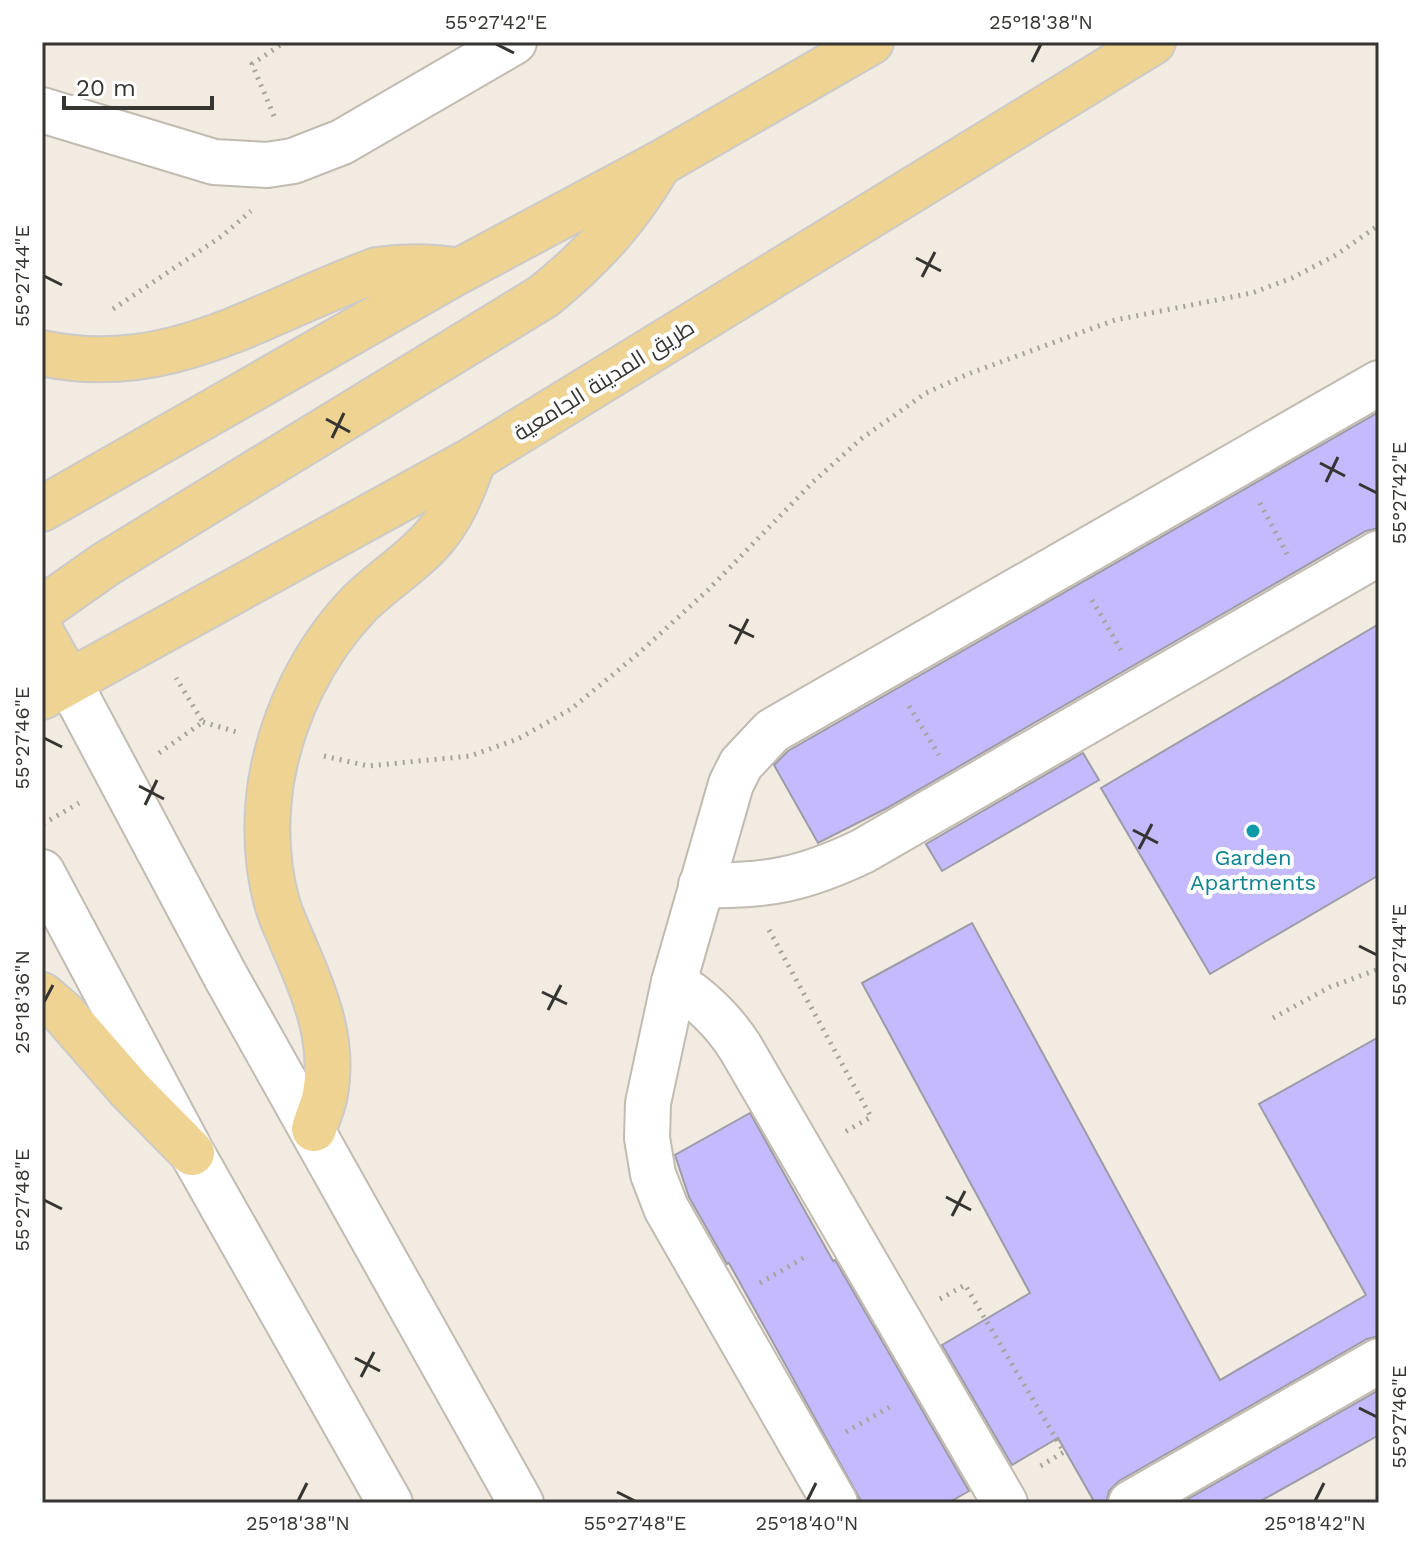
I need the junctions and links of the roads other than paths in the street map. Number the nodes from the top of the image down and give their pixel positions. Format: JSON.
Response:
{"nodes":[{"id":1,"x":514,"y":42,"type":"edge"},
{"id":2,"x":871,"y":42,"type":"edge"},
{"id":3,"x":1153,"y":42,"type":"edge"},
{"id":4,"x":42,"y":110,"type":"edge"},
{"id":5,"x":659,"y":164,"type":"junction"},
{"id":6,"x":459,"y":271,"type":"junction"},
{"id":7,"x":42,"y":353,"type":"edge"},
{"id":8,"x":1379,"y":383,"type":"edge"},
{"id":9,"x":474,"y":459,"type":"junction"},
{"id":10,"x":42,"y":509,"type":"edge"},
{"id":11,"x":1379,"y":553,"type":"edge"},
{"id":12,"x":42,"y":609,"type":"edge"},
{"id":13,"x":42,"y":634,"type":"edge"},
{"id":14,"x":55,"y":690,"type":"edge"},
{"id":15,"x":42,"y":872,"type":"edge"},
{"id":16,"x":701,"y":885,"type":"junction"},
{"id":17,"x":674,"y":982,"type":"junction"},
{"id":18,"x":42,"y":995,"type":"edge"},
{"id":19,"x":314,"y":1129,"type":"junction"},
{"id":20,"x":192,"y":1153,"type":"junction"},
{"id":21,"x":1379,"y":1361,"type":"edge"},
{"id":22,"x":1002,"y":1496,"type":"edge"},
{"id":23,"x":390,"y":1503,"type":"edge"},
{"id":24,"x":521,"y":1503,"type":"edge"},
{"id":25,"x":835,"y":1503,"type":"edge"},
{"id":26,"x":1131,"y":1503,"type":"edge"}],
"edges":[{"from":1,"to":4,"type":"street"},
{"from":2,"to":5,"type":"main road"},
{"from":3,"to":9,"type":"main road","name":"طريق المدينة الجامعية"},
{"from":5,"to":6,"type":"main road"},
{"from":5,"to":12,"type":"main road"},
{"from":6,"to":7,"type":"main road"},
{"from":6,"to":10,"type":"main road"},
{"from":8,"to":16,"type":"street"},
{"from":9,"to":14,"type":"main road","name":"طريق المدينة الجامعية"},
{"from":9,"to":19,"type":"main road"},
{"from":11,"to":16,"type":"street"},
{"from":13,"to":14,"type":"main road"},
{"from":14,"to":19,"type":"street"},
{"from":15,"to":20,"type":"street"},
{"from":16,"to":17,"type":"street"},
{"from":17,"to":22,"type":"street"},
{"from":17,"to":25,"type":"street"},
{"from":18,"to":20,"type":"main road"},
{"from":19,"to":24,"type":"street"},
{"from":20,"to":23,"type":"street"},
{"from":21,"to":26,"type":"street"}]}
